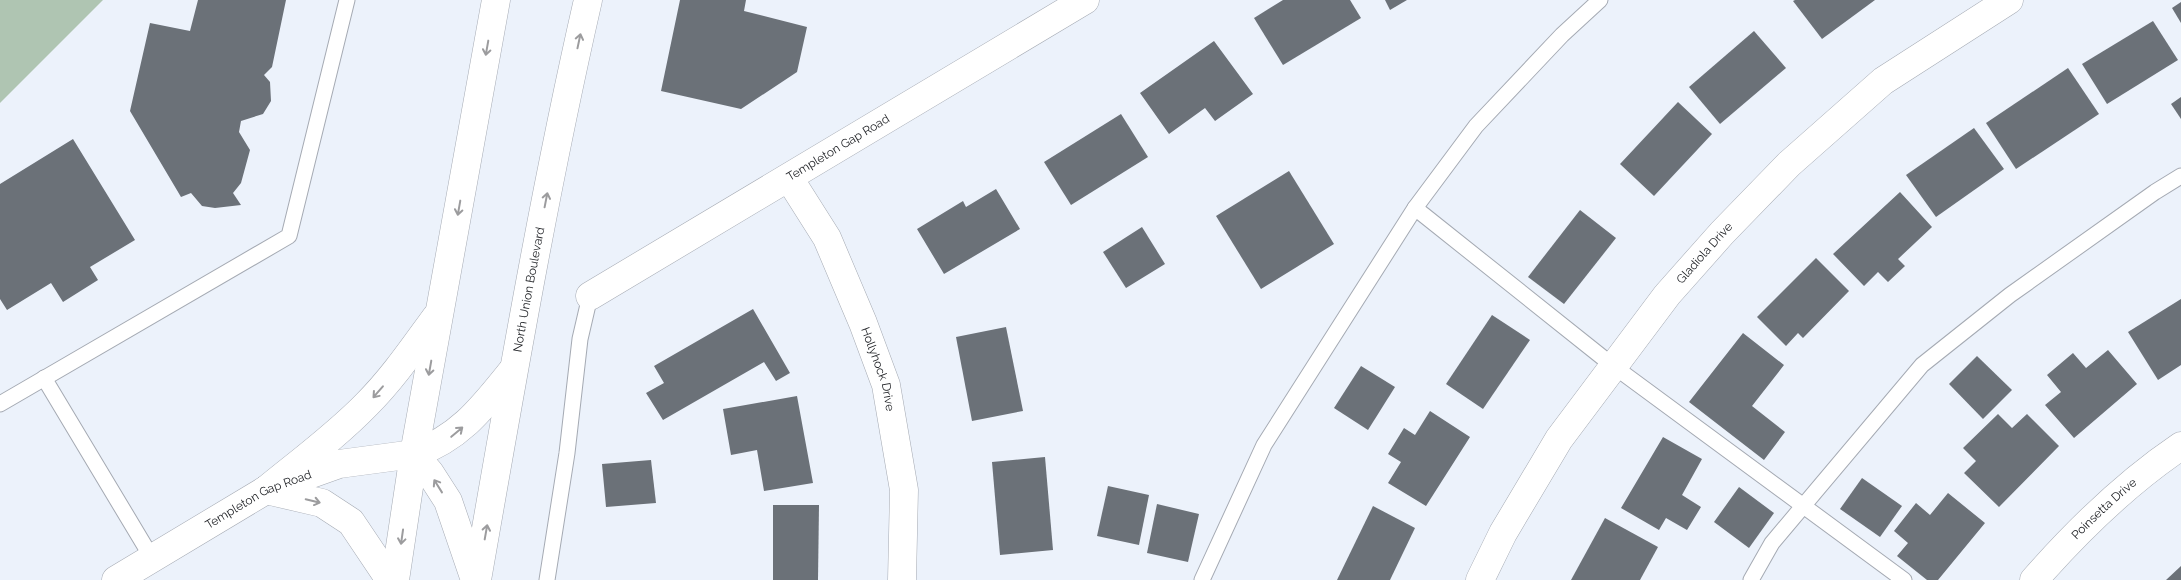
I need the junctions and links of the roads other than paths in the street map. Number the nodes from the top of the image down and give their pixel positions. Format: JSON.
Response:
{"nodes":[{"id":1,"x":347,"y":0,"type":"edge"},
{"id":2,"x":496,"y":0,"type":"edge"},
{"id":3,"x":588,"y":0,"type":"edge"},
{"id":4,"x":1085,"y":0,"type":"edge"},
{"id":5,"x":1600,"y":0,"type":"edge"},
{"id":6,"x":2009,"y":0,"type":"edge"},
{"id":7,"x":2181,"y":176,"type":"edge"},
{"id":8,"x":789,"y":178,"type":"junction"},
{"id":9,"x":1414,"y":208,"type":"junction"},
{"id":10,"x":590,"y":296,"type":"joint"},
{"id":11,"x":440,"y":312,"type":"junction"},
{"id":12,"x":1612,"y":365,"type":"junction"},
{"id":13,"x":514,"y":369,"type":"junction"},
{"id":14,"x":44,"y":378,"type":"junction"},
{"id":15,"x":0,"y":404,"type":"edge"},
{"id":16,"x":2181,"y":446,"type":"edge"},
{"id":17,"x":414,"y":454,"type":"junction"},
{"id":18,"x":266,"y":490,"type":"junction"},
{"id":19,"x":1804,"y":506,"type":"junction"},
{"id":20,"x":152,"y":558,"type":"junction"},
{"id":21,"x":116,"y":580,"type":"edge"},
{"id":22,"x":390,"y":580,"type":"edge"},
{"id":23,"x":396,"y":580,"type":"edge"},
{"id":24,"x":476,"y":580,"type":"edge"},
{"id":25,"x":547,"y":580,"type":"edge"},
{"id":26,"x":902,"y":580,"type":"edge"},
{"id":27,"x":1202,"y":580,"type":"edge"},
{"id":28,"x":1480,"y":580,"type":"edge"},
{"id":29,"x":1751,"y":580,"type":"edge"},
{"id":30,"x":1904,"y":580,"type":"edge"},
{"id":31,"x":2034,"y":580,"type":"edge"}],
"edges":[{"from":1,"to":14,"type":"lane"},
{"from":2,"to":11,"type":"street","one_way":true},
{"from":13,"to":3,"type":"street","name":"North Union Boulevard","one_way":true},
{"from":4,"to":8,"type":"street","name":"Templeton Gap Road"},
{"from":5,"to":9,"type":"lane"},
{"from":6,"to":12,"type":"street","name":"Gladiola Drive"},
{"from":7,"to":19,"type":"lane"},
{"from":8,"to":10,"type":"street","name":"Templeton Gap Road"},
{"from":8,"to":26,"type":"street","name":"Hollyhock Drive"},
{"from":9,"to":12,"type":"lane"},
{"from":9,"to":27,"type":"lane"},
{"from":10,"to":25,"type":"lane"},
{"from":11,"to":17,"type":"street","one_way":true},
{"from":11,"to":18,"type":"street","one_way":true},
{"from":12,"to":19,"type":"lane"},
{"from":12,"to":28,"type":"street","name":"Gladiola Drive"},
{"from":17,"to":13,"type":"street","name":"Templeton Gap Road","one_way":true},
{"from":24,"to":13,"type":"street","name":"North Union Boulevard","one_way":true},
{"from":14,"to":15,"type":"lane"},
{"from":14,"to":20,"type":"lane"},
{"from":16,"to":31,"type":"street","name":"Poinsetta Drive"},
{"from":17,"to":18,"type":"street","name":"Templeton Gap Road"},
{"from":17,"to":23,"type":"street","one_way":true},
{"from":24,"to":17,"type":"street","one_way":true},
{"from":18,"to":20,"type":"street","name":"Templeton Gap Road"},
{"from":18,"to":22,"type":"street","one_way":true},
{"from":19,"to":29,"type":"lane"},
{"from":19,"to":30,"type":"lane"},
{"from":20,"to":21,"type":"street","name":"Templeton Gap Road"}]}
